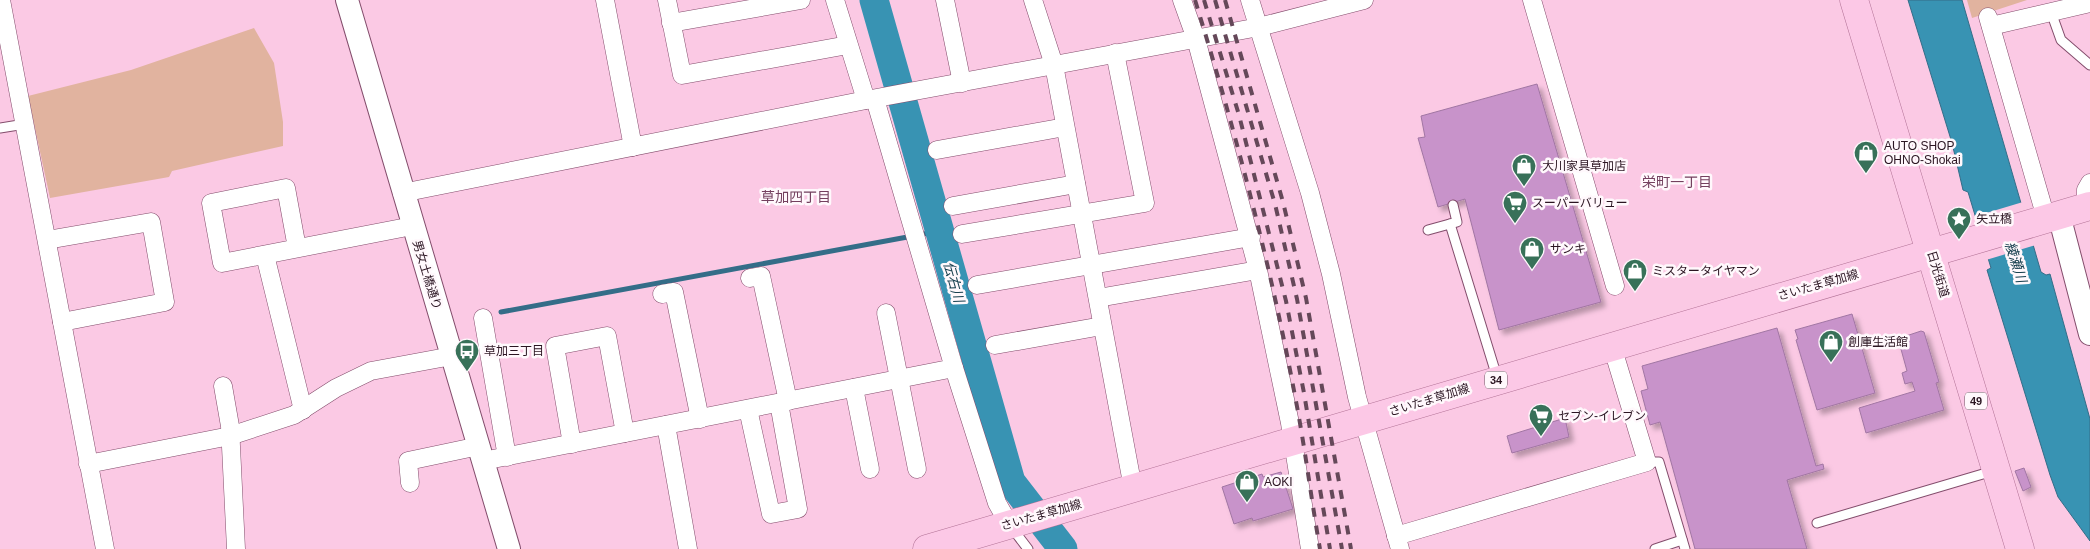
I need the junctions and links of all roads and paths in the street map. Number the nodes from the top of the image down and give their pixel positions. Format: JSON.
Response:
{"nodes":[{"id":1,"x":1,"y":0,"type":"edge"},
{"id":2,"x":347,"y":0,"type":"edge"},
{"id":3,"x":605,"y":0,"type":"edge"},
{"id":4,"x":667,"y":0,"type":"edge"},
{"id":5,"x":802,"y":0,"type":"edge"},
{"id":6,"x":835,"y":0,"type":"edge"},
{"id":7,"x":945,"y":0,"type":"edge"},
{"id":8,"x":1033,"y":0,"type":"edge"},
{"id":9,"x":1182,"y":0,"type":"edge"},
{"id":10,"x":1250,"y":0,"type":"edge"},
{"id":11,"x":1364,"y":0,"type":"edge"},
{"id":12,"x":1532,"y":0,"type":"edge"},
{"id":13,"x":1854,"y":0,"type":"edge"},
{"id":14,"x":2090,"y":3,"type":"edge"},
{"id":15,"x":2050,"y":12,"type":"junction"},
{"id":16,"x":672,"y":23,"type":"junction"},
{"id":17,"x":1259,"y":27,"type":"junction"},
{"id":18,"x":1196,"y":39,"type":"junction"},
{"id":19,"x":848,"y":45,"type":"junction"},
{"id":20,"x":1115,"y":53,"type":"junction"},
{"id":21,"x":1054,"y":65,"type":"junction"},
{"id":22,"x":2090,"y":65,"type":"edge"},
{"id":23,"x":962,"y":83,"type":"junction"},
{"id":24,"x":874,"y":99,"type":"junction"},
{"id":25,"x":25,"y":124,"type":"junction"},
{"id":26,"x":1065,"y":127,"type":"junction"},
{"id":27,"x":0,"y":128,"type":"edge"},
{"id":28,"x":632,"y":147,"type":"junction"},
{"id":29,"x":937,"y":150,"type":"dead end"},
{"id":30,"x":1076,"y":184,"type":"junction"},
{"id":31,"x":402,"y":193,"type":"junction"},
{"id":32,"x":2089,"y":199,"type":"edge"},
{"id":33,"x":1453,"y":205,"type":"dead end"},
{"id":34,"x":953,"y":206,"type":"dead end"},
{"id":35,"x":1083,"y":215,"type":"junction"},
{"id":36,"x":2048,"y":218,"type":"junction"},
{"id":37,"x":1450,"y":224,"type":"junction"},
{"id":38,"x":412,"y":225,"type":"junction"},
{"id":39,"x":1428,"y":230,"type":"dead end"},
{"id":40,"x":962,"y":234,"type":"dead end"},
{"id":41,"x":1251,"y":237,"type":"junction"},
{"id":42,"x":47,"y":240,"type":"junction"},
{"id":43,"x":298,"y":248,"type":"junction"},
{"id":44,"x":1931,"y":252,"type":"junction"},
{"id":45,"x":265,"y":255,"type":"junction"},
{"id":46,"x":1092,"y":264,"type":"junction"},
{"id":47,"x":1258,"y":270,"type":"junction"},
{"id":48,"x":750,"y":278,"type":"dead end"},
{"id":49,"x":977,"y":285,"type":"dead end"},
{"id":50,"x":1615,"y":286,"type":"dead end"},
{"id":51,"x":662,"y":294,"type":"dead end"},
{"id":52,"x":1098,"y":298,"type":"junction"},
{"id":53,"x":886,"y":313,"type":"dead end"},
{"id":54,"x":483,"y":318,"type":"dead end"},
{"id":55,"x":62,"y":322,"type":"junction"},
{"id":56,"x":1102,"y":326,"type":"junction"},
{"id":57,"x":2090,"y":334,"type":"edge"},
{"id":58,"x":995,"y":345,"type":"dead end"},
{"id":59,"x":1612,"y":346,"type":"junction"},
{"id":60,"x":452,"y":356,"type":"junction"},
{"id":61,"x":954,"y":368,"type":"junction"},
{"id":62,"x":900,"y":378,"type":"junction"},
{"id":63,"x":1498,"y":380,"type":"junction"},
{"id":64,"x":223,"y":386,"type":"dead end"},
{"id":65,"x":854,"y":388,"type":"junction"},
{"id":66,"x":783,"y":402,"type":"junction"},
{"id":67,"x":748,"y":409,"type":"junction"},
{"id":68,"x":303,"y":410,"type":"junction"},
{"id":69,"x":700,"y":419,"type":"junction"},
{"id":70,"x":1363,"y":420,"type":"junction"},
{"id":71,"x":666,"y":425,"type":"junction"},
{"id":72,"x":625,"y":433,"type":"junction"},
{"id":73,"x":230,"y":436,"type":"junction"},
{"id":74,"x":1293,"y":440,"type":"junction"},
{"id":75,"x":572,"y":444,"type":"junction"},
{"id":76,"x":481,"y":454,"type":"junction"},
{"id":77,"x":507,"y":457,"type":"junction"},
{"id":78,"x":1647,"y":462,"type":"junction"},
{"id":79,"x":88,"y":464,"type":"junction"},
{"id":80,"x":870,"y":468,"type":"dead end"},
{"id":81,"x":917,"y":468,"type":"dead end"},
{"id":82,"x":1996,"y":470,"type":"junction"},
{"id":83,"x":410,"y":483,"type":"dead end"},
{"id":84,"x":1133,"y":488,"type":"junction"},
{"id":85,"x":1817,"y":522,"type":"dead end"},
{"id":86,"x":1008,"y":524,"type":"junction"},
{"id":87,"x":1398,"y":542,"type":"edge"},
{"id":88,"x":1684,"y":544,"type":"edge"},
{"id":89,"x":105,"y":549,"type":"edge"},
{"id":90,"x":236,"y":549,"type":"edge"},
{"id":91,"x":509,"y":549,"type":"edge"},
{"id":92,"x":688,"y":549,"type":"edge"},
{"id":93,"x":928,"y":549,"type":"edge"},
{"id":94,"x":1028,"y":549,"type":"edge"},
{"id":95,"x":1310,"y":549,"type":"edge"},
{"id":96,"x":1655,"y":549,"type":"edge"},
{"id":97,"x":2020,"y":549,"type":"edge"}],
"edges":[{"from":1,"to":25,"type":"street"},
{"from":2,"to":31,"type":"street","name":"男女土橋通り"},
{"from":3,"to":28,"type":"street"},
{"from":4,"to":16,"type":"street"},
{"from":5,"to":16,"type":"street"},
{"from":6,"to":19,"type":"street"},
{"from":7,"to":23,"type":"street"},
{"from":8,"to":21,"type":"street"},
{"from":9,"to":18,"type":"street"},
{"from":10,"to":17,"type":"street"},
{"from":11,"to":17,"type":"street"},
{"from":12,"to":50,"type":"street"},
{"from":13,"to":44,"type":"main road","name":"日光街道","number":"49"},
{"from":14,"to":15,"type":"street"},
{"from":15,"to":22,"type":"lane"},
{"from":15,"to":36,"type":"street"},
{"from":16,"to":19,"type":"street"},
{"from":17,"to":18,"type":"street"},
{"from":17,"to":70,"type":"street"},
{"from":18,"to":20,"type":"street"},
{"from":18,"to":41,"type":"street"},
{"from":19,"to":24,"type":"street"},
{"from":20,"to":21,"type":"street"},
{"from":20,"to":35,"type":"street"},
{"from":21,"to":23,"type":"street"},
{"from":21,"to":26,"type":"street"},
{"from":23,"to":24,"type":"street"},
{"from":24,"to":28,"type":"street"},
{"from":24,"to":61,"type":"street"},
{"from":25,"to":27,"type":"lane"},
{"from":25,"to":42,"type":"street"},
{"from":26,"to":29,"type":"street"},
{"from":26,"to":30,"type":"street"},
{"from":28,"to":31,"type":"street"},
{"from":30,"to":34,"type":"street"},
{"from":30,"to":35,"type":"street"},
{"from":31,"to":38,"type":"street","name":"男女土橋通り"},
{"from":32,"to":36,"type":"main road","name":"さいたま草加線"},
{"from":33,"to":37,"type":"lane"},
{"from":35,"to":40,"type":"street"},
{"from":35,"to":46,"type":"street"},
{"from":36,"to":44,"type":"main road","name":"さいたま草加線"},
{"from":36,"to":57,"type":"street"},
{"from":37,"to":39,"type":"lane"},
{"from":37,"to":63,"type":"lane"},
{"from":38,"to":43,"type":"street"},
{"from":38,"to":60,"type":"street","name":"男女土橋通り"},
{"from":41,"to":46,"type":"street"},
{"from":41,"to":47,"type":"street"},
{"from":42,"to":55,"type":"street"},
{"from":42,"to":55,"type":"street"},
{"from":43,"to":45,"type":"street"},
{"from":43,"to":45,"type":"street"},
{"from":44,"to":59,"type":"main road","name":"さいたま草加線","number":"34"},
{"from":44,"to":82,"type":"main road","name":"日光街道","number":"49"},
{"from":45,"to":68,"type":"street"},
{"from":46,"to":49,"type":"street"},
{"from":46,"to":52,"type":"street"},
{"from":47,"to":52,"type":"street"},
{"from":47,"to":74,"type":"street"},
{"from":48,"to":66,"type":"street"},
{"from":51,"to":69,"type":"street"},
{"from":52,"to":56,"type":"street"},
{"from":53,"to":62,"type":"street"},
{"from":54,"to":77,"type":"street"},
{"from":55,"to":79,"type":"street"},
{"from":56,"to":58,"type":"street"},
{"from":56,"to":84,"type":"street"},
{"from":59,"to":63,"type":"main road","name":"さいたま草加線","number":"34"},
{"from":59,"to":78,"type":"street"},
{"from":60,"to":68,"type":"street"},
{"from":60,"to":76,"type":"street","name":"男女土橋通り"},
{"from":61,"to":62,"type":"street"},
{"from":61,"to":86,"type":"street"},
{"from":62,"to":65,"type":"street"},
{"from":62,"to":81,"type":"street"},
{"from":63,"to":70,"type":"main road","name":"さいたま草加線","number":"34"},
{"from":64,"to":73,"type":"street"},
{"from":65,"to":66,"type":"street"},
{"from":65,"to":80,"type":"street"},
{"from":66,"to":67,"type":"street"},
{"from":66,"to":67,"type":"street"},
{"from":67,"to":69,"type":"street"},
{"from":68,"to":73,"type":"street"},
{"from":69,"to":71,"type":"street"},
{"from":70,"to":74,"type":"main road","name":"さいたま草加線","number":"34"},
{"from":70,"to":87,"type":"street"},
{"from":71,"to":72,"type":"street"},
{"from":71,"to":92,"type":"street"},
{"from":72,"to":75,"type":"street"},
{"from":72,"to":75,"type":"street"},
{"from":73,"to":79,"type":"street"},
{"from":73,"to":90,"type":"street"},
{"from":74,"to":84,"type":"main road","name":"さいたま草加線","number":"34"},
{"from":74,"to":95,"type":"street"},
{"from":75,"to":77,"type":"street"},
{"from":76,"to":77,"type":"street"},
{"from":76,"to":83,"type":"street"},
{"from":76,"to":91,"type":"street","name":"男女土橋通り"},
{"from":78,"to":87,"type":"street"},
{"from":78,"to":88,"type":"lane"},
{"from":79,"to":89,"type":"street"},
{"from":82,"to":85,"type":"lane"},
{"from":82,"to":97,"type":"main road","name":"日光街道","number":"49"},
{"from":84,"to":86,"type":"main road","name":"さいたま草加線","number":"34"},
{"from":86,"to":93,"type":"main road","name":"さいたま草加線","number":"34"},
{"from":86,"to":94,"type":"lane"},
{"from":88,"to":96,"type":"lane"}]}
